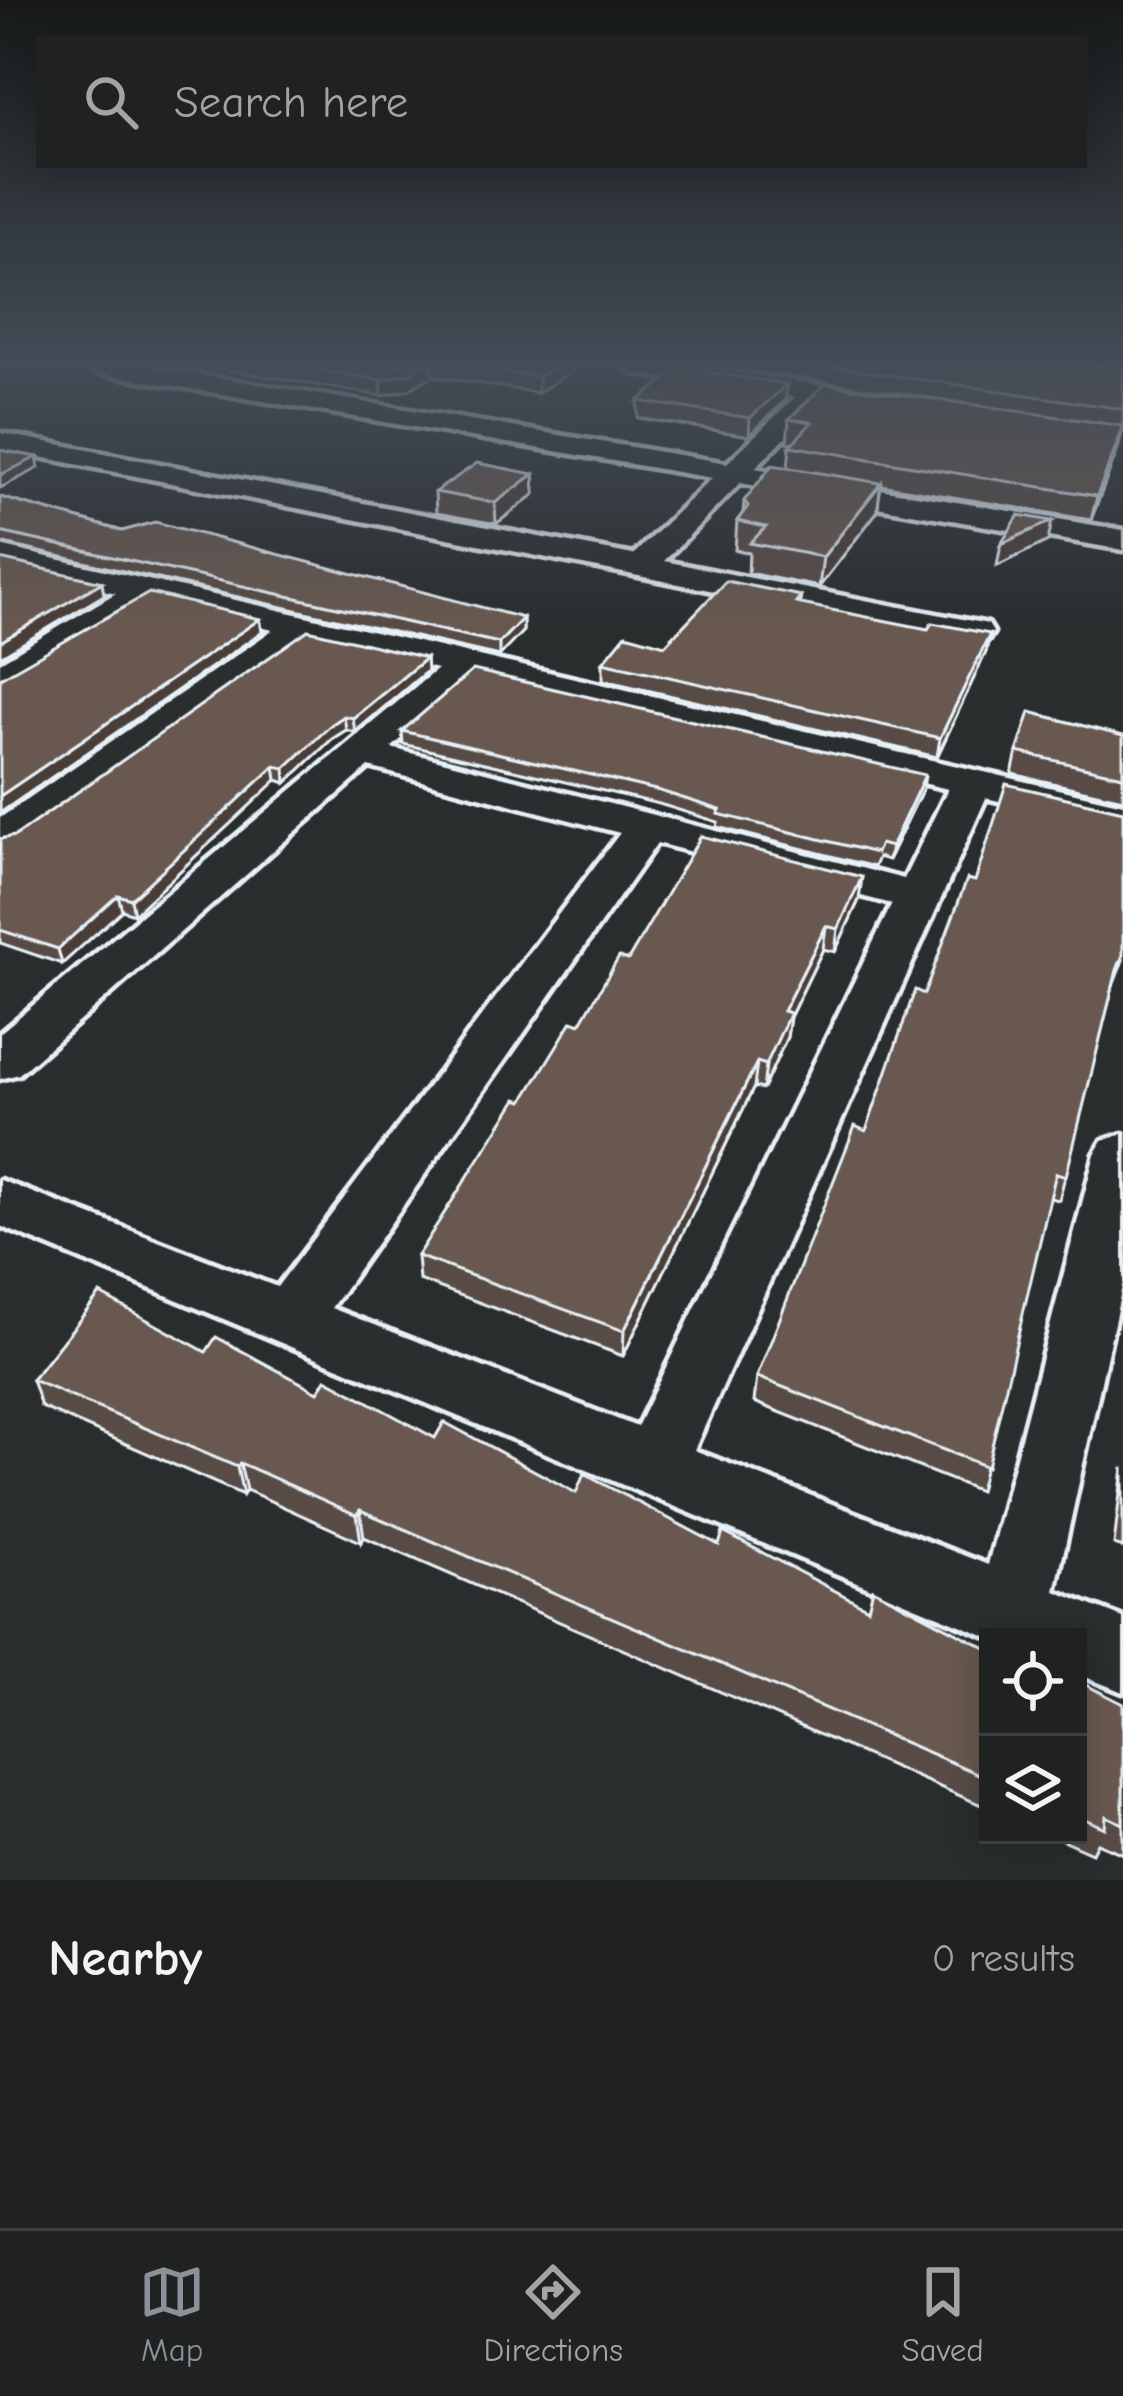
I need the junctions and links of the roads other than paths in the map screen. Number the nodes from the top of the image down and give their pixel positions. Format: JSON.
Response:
{"nodes":[{"id":1,"x":60,"y":453,"type":"edge"},
{"id":2,"x":620,"y":453,"type":"edge"},
{"id":3,"x":754,"y":453,"type":"edge"},
{"id":4,"x":734,"y":472,"type":"junction"},
{"id":5,"x":1123,"y":540,"type":"edge"},
{"id":6,"x":1,"y":558,"type":"edge"},
{"id":7,"x":640,"y":567,"type":"junction"},
{"id":8,"x":146,"y":590,"type":"junction"},
{"id":9,"x":305,"y":625,"type":"junction"},
{"id":10,"x":975,"y":632,"type":"edge"},
{"id":11,"x":568,"y":650,"type":"dead end"},
{"id":12,"x":466,"y":664,"type":"junction"},
{"id":13,"x":0,"y":678,"type":"edge"},
{"id":14,"x":539,"y":680,"type":"junction"},
{"id":15,"x":364,"y":753,"type":"junction"},
{"id":16,"x":973,"y":782,"type":"junction"},
{"id":17,"x":1123,"y":818,"type":"edge"},
{"id":18,"x":647,"y":826,"type":"junction"},
{"id":19,"x":0,"y":838,"type":"edge"},
{"id":20,"x":918,"y":897,"type":"junction"},
{"id":21,"x":0,"y":1060,"type":"edge"},
{"id":22,"x":1123,"y":1154,"type":"edge"},
{"id":23,"x":0,"y":1202,"type":"edge"},
{"id":24,"x":291,"y":1316,"type":"junction"},
{"id":25,"x":653,"y":1465,"type":"junction"},
{"id":26,"x":1013,"y":1611,"type":"junction"},
{"id":27,"x":1123,"y":1654,"type":"edge"}],
"edges":[{"from":1,"to":7,"type":"street"},
{"from":2,"to":4,"type":"street"},
{"from":3,"to":4,"type":"street"},
{"from":4,"to":5,"type":"street"},
{"from":4,"to":7,"type":"street"},
{"from":6,"to":8,"type":"street"},
{"from":7,"to":10,"type":"street"},
{"from":8,"to":9,"type":"street"},
{"from":8,"to":13,"type":"street"},
{"from":9,"to":12,"type":"street"},
{"from":9,"to":19,"type":"street"},
{"from":11,"to":14,"type":"street"},
{"from":12,"to":14,"type":"street"},
{"from":12,"to":15,"type":"street"},
{"from":14,"to":16,"type":"street"},
{"from":15,"to":18,"type":"street"},
{"from":15,"to":21,"type":"street"},
{"from":16,"to":17,"type":"street"},
{"from":16,"to":20,"type":"street"},
{"from":18,"to":20,"type":"street"},
{"from":18,"to":24,"type":"street"},
{"from":20,"to":25,"type":"street"},
{"from":22,"to":26,"type":"street"},
{"from":23,"to":24,"type":"street"},
{"from":24,"to":25,"type":"street"},
{"from":25,"to":26,"type":"street"},
{"from":26,"to":27,"type":"street"}]}
